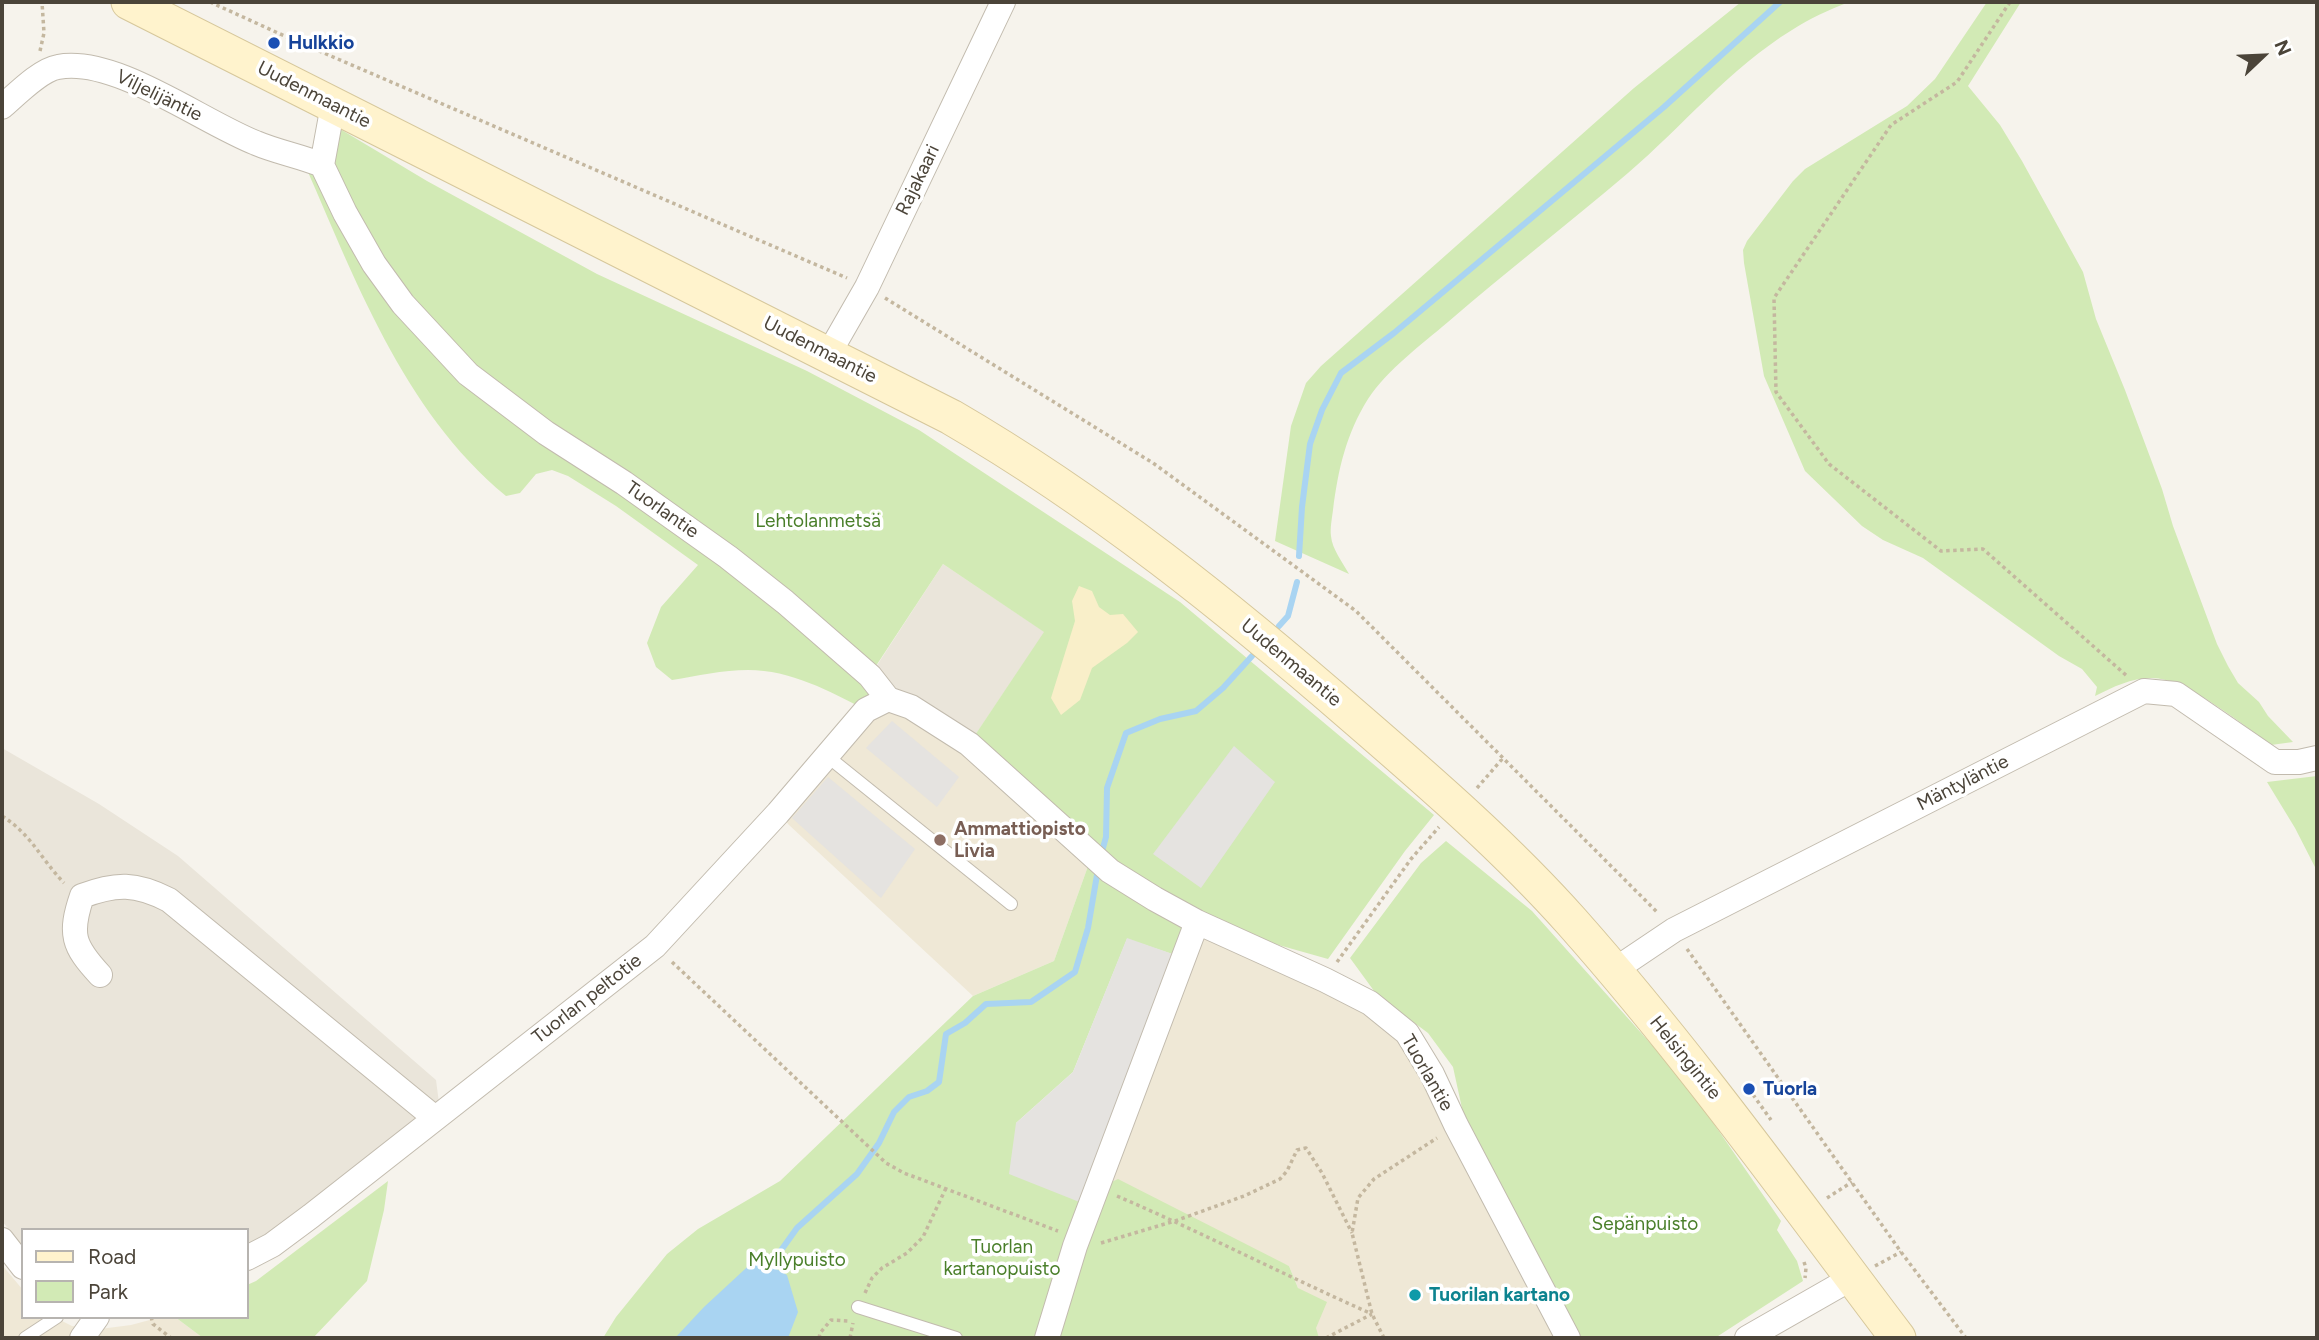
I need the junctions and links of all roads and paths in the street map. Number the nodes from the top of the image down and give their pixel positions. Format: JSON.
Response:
{"nodes":[{"id":1,"x":42,"y":2,"type":"edge"},
{"id":2,"x":129,"y":2,"type":"edge"},
{"id":3,"x":1003,"y":2,"type":"edge"},
{"id":4,"x":2010,"y":2,"type":"edge"},
{"id":5,"x":289,"y":38,"type":"dead end"},
{"id":6,"x":286,"y":48,"type":"dead end"},
{"id":7,"x":34,"y":80,"type":"junction"},
{"id":8,"x":333,"y":105,"type":"junction"},
{"id":9,"x":2,"y":107,"type":"edge"},
{"id":10,"x":322,"y":165,"type":"junction"},
{"id":11,"x":828,"y":355,"type":"junction"},
{"id":12,"x":2144,"y":691,"type":"junction"},
{"id":13,"x":888,"y":699,"type":"junction"},
{"id":14,"x":827,"y":756,"type":"junction"},
{"id":15,"x":1503,"y":758,"type":"dead end"},
{"id":16,"x":2317,"y":758,"type":"edge"},
{"id":17,"x":1453,"y":806,"type":"junction"},
{"id":18,"x":2,"y":816,"type":"edge"},
{"id":19,"x":82,"y":896,"type":"junction"},
{"id":20,"x":1011,"y":904,"type":"dead end"},
{"id":21,"x":1197,"y":922,"type":"junction"},
{"id":22,"x":1674,"y":930,"type":"junction"},
{"id":23,"x":655,"y":946,"type":"junction"},
{"id":24,"x":1613,"y":971,"type":"junction"},
{"id":25,"x":100,"y":975,"type":"dead end"},
{"id":26,"x":1325,"y":980,"type":"junction"},
{"id":27,"x":435,"y":1118,"type":"junction"},
{"id":28,"x":1456,"y":1125,"type":"junction"},
{"id":29,"x":1852,"y":1182,"type":"junction"},
{"id":30,"x":946,"y":1188,"type":"junction"},
{"id":31,"x":1099,"y":1188,"type":"junction"},
{"id":32,"x":1804,"y":1214,"type":"junction"},
{"id":33,"x":1175,"y":1221,"type":"junction"},
{"id":34,"x":1352,"y":1233,"type":"junction"},
{"id":35,"x":2,"y":1240,"type":"edge"},
{"id":36,"x":1075,"y":1246,"type":"junction"},
{"id":37,"x":1801,"y":1252,"type":"dead end"},
{"id":38,"x":248,"y":1257,"type":"edge"},
{"id":39,"x":21,"y":1264,"type":"edge"},
{"id":40,"x":1853,"y":1278,"type":"junction"},
{"id":41,"x":1804,"y":1285,"type":"dead end"},
{"id":42,"x":858,"y":1307,"type":"joint"},
{"id":43,"x":1372,"y":1314,"type":"junction"},
{"id":44,"x":54,"y":1319,"type":"edge"},
{"id":45,"x":96,"y":1319,"type":"edge"},
{"id":46,"x":152,"y":1319,"type":"edge"},
{"id":47,"x":853,"y":1321,"type":"dead end"},
{"id":48,"x":25,"y":1338,"type":"edge"},
{"id":49,"x":82,"y":1338,"type":"edge"},
{"id":50,"x":171,"y":1338,"type":"edge"},
{"id":51,"x":819,"y":1338,"type":"edge"},
{"id":52,"x":956,"y":1338,"type":"edge"},
{"id":53,"x":1047,"y":1338,"type":"edge"},
{"id":54,"x":1326,"y":1338,"type":"edge"},
{"id":55,"x":1384,"y":1338,"type":"edge"},
{"id":56,"x":1568,"y":1338,"type":"edge"},
{"id":57,"x":1747,"y":1338,"type":"edge"},
{"id":58,"x":1898,"y":1338,"type":"edge"},
{"id":59,"x":1966,"y":1338,"type":"edge"}],
"edges":[{"from":1,"to":7,"type":"path"},
{"from":2,"to":8,"type":"main road","name":"Uudenmaantie"},
{"from":3,"to":11,"type":"street","name":"Rajakaari"},
{"from":4,"to":12,"type":"path"},
{"from":5,"to":6,"type":"path"},
{"from":7,"to":9,"type":"street","name":"Viljelijäntie"},
{"from":7,"to":10,"type":"street","name":"Viljelijäntie"},
{"from":8,"to":10,"type":"street"},
{"from":8,"to":11,"type":"main road","name":"Uudenmaantie"},
{"from":10,"to":13,"type":"street","name":"Tuorlantie"},
{"from":11,"to":17,"type":"main road","name":"Uudenmaantie"},
{"from":12,"to":16,"type":"street"},
{"from":12,"to":22,"type":"street","name":"Mäntyläntie"},
{"from":13,"to":14,"type":"street","name":"Tuorlan peltotie"},
{"from":13,"to":21,"type":"street","name":"Tuorlantie"},
{"from":14,"to":20,"type":"lane"},
{"from":14,"to":23,"type":"street","name":"Tuorlan peltotie"},
{"from":15,"to":17,"type":"path"},
{"from":17,"to":24,"type":"main road","name":"Helsingintie"},
{"from":17,"to":26,"type":"path"},
{"from":18,"to":19,"type":"path"},
{"from":19,"to":25,"type":"street"},
{"from":19,"to":27,"type":"street"},
{"from":21,"to":26,"type":"street","name":"Tuorlantie"},
{"from":21,"to":31,"type":"street"},
{"from":22,"to":24,"type":"street","name":"Mäntyläntie"},
{"from":22,"to":29,"type":"path"},
{"from":23,"to":27,"type":"street","name":"Tuorlan peltotie"},
{"from":23,"to":30,"type":"path"},
{"from":24,"to":32,"type":"main road","name":"Helsingintie"},
{"from":26,"to":28,"type":"street","name":"Tuorlantie"},
{"from":27,"to":38,"type":"street","name":"Tuorlan peltotie"},
{"from":28,"to":34,"type":"path"},
{"from":28,"to":56,"type":"street","name":"Tuorlantie"},
{"from":29,"to":32,"type":"path"},
{"from":29,"to":59,"type":"path"},
{"from":30,"to":36,"type":"path"},
{"from":30,"to":42,"type":"path"},
{"from":31,"to":33,"type":"path"},
{"from":31,"to":36,"type":"street"},
{"from":32,"to":40,"type":"main road","name":"Helsingintie"},
{"from":33,"to":34,"type":"path"},
{"from":33,"to":36,"type":"path"},
{"from":33,"to":43,"type":"path"},
{"from":34,"to":43,"type":"path"},
{"from":35,"to":39,"type":"street"},
{"from":36,"to":53,"type":"street"},
{"from":37,"to":41,"type":"path"},
{"from":40,"to":57,"type":"street"},
{"from":40,"to":58,"type":"main road","name":"Helsingintie"},
{"from":42,"to":52,"type":"lane"},
{"from":43,"to":54,"type":"path"},
{"from":43,"to":55,"type":"path"},
{"from":44,"to":48,"type":"lane"},
{"from":45,"to":49,"type":"street"},
{"from":46,"to":50,"type":"path"},
{"from":47,"to":51,"type":"path"}]}
